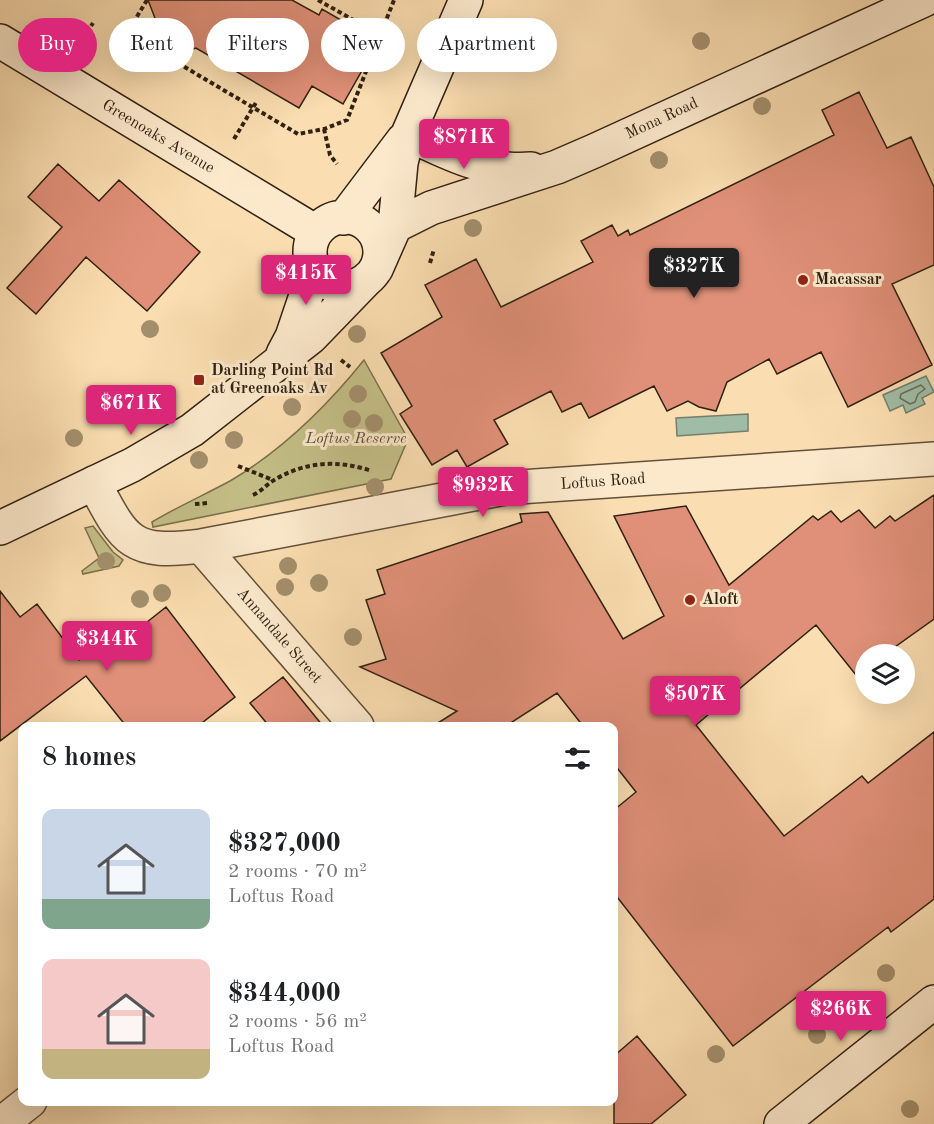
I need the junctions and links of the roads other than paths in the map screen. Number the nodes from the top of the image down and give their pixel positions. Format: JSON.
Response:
{"nodes":[{"id":1,"x":466,"y":0,"type":"edge"},
{"id":2,"x":924,"y":0,"type":"edge"},
{"id":3,"x":0,"y":41,"type":"edge"},
{"id":4,"x":408,"y":134,"type":"junction"},
{"id":5,"x":557,"y":167,"type":"junction"},
{"id":6,"x":330,"y":225,"type":"junction"},
{"id":7,"x":395,"y":226,"type":"junction"},
{"id":8,"x":315,"y":269,"type":"junction"},
{"id":9,"x":372,"y":274,"type":"junction"},
{"id":10,"x":275,"y":365,"type":"junction"},
{"id":11,"x":934,"y":459,"type":"edge"},
{"id":12,"x":94,"y":483,"type":"junction"},
{"id":13,"x":0,"y":528,"type":"edge"},
{"id":14,"x":201,"y":546,"type":"junction"},
{"id":15,"x":354,"y":722,"type":"edge"},
{"id":16,"x":934,"y":1002,"type":"edge"},
{"id":17,"x":24,"y":1106,"type":"edge"},
{"id":18,"x":1,"y":1124,"type":"edge"},
{"id":19,"x":781,"y":1124,"type":"edge"}],
"edges":[{"from":1,"to":4,"type":"street"},
{"from":2,"to":5,"type":"street","name":"Mona Road"},
{"from":3,"to":6,"type":"street","name":"Greenoaks Avenue"},
{"from":4,"to":5,"type":"street"},
{"from":4,"to":6,"type":"street"},
{"from":4,"to":7,"type":"street"},
{"from":5,"to":7,"type":"street","name":"Mona Road"},
{"from":6,"to":8,"type":"street"},
{"from":6,"to":9,"type":"street"},
{"from":7,"to":9,"type":"street"},
{"from":8,"to":9,"type":"street"},
{"from":8,"to":10,"type":"street"},
{"from":9,"to":10,"type":"street"},
{"from":10,"to":12,"type":"street"},
{"from":11,"to":14,"type":"street","name":"Loftus Road"},
{"from":12,"to":13,"type":"street"},
{"from":12,"to":14,"type":"street","name":"Loftus Road"},
{"from":14,"to":15,"type":"street","name":"Annandale Street"},
{"from":16,"to":19,"type":"street"},
{"from":17,"to":18,"type":"street"}]}
